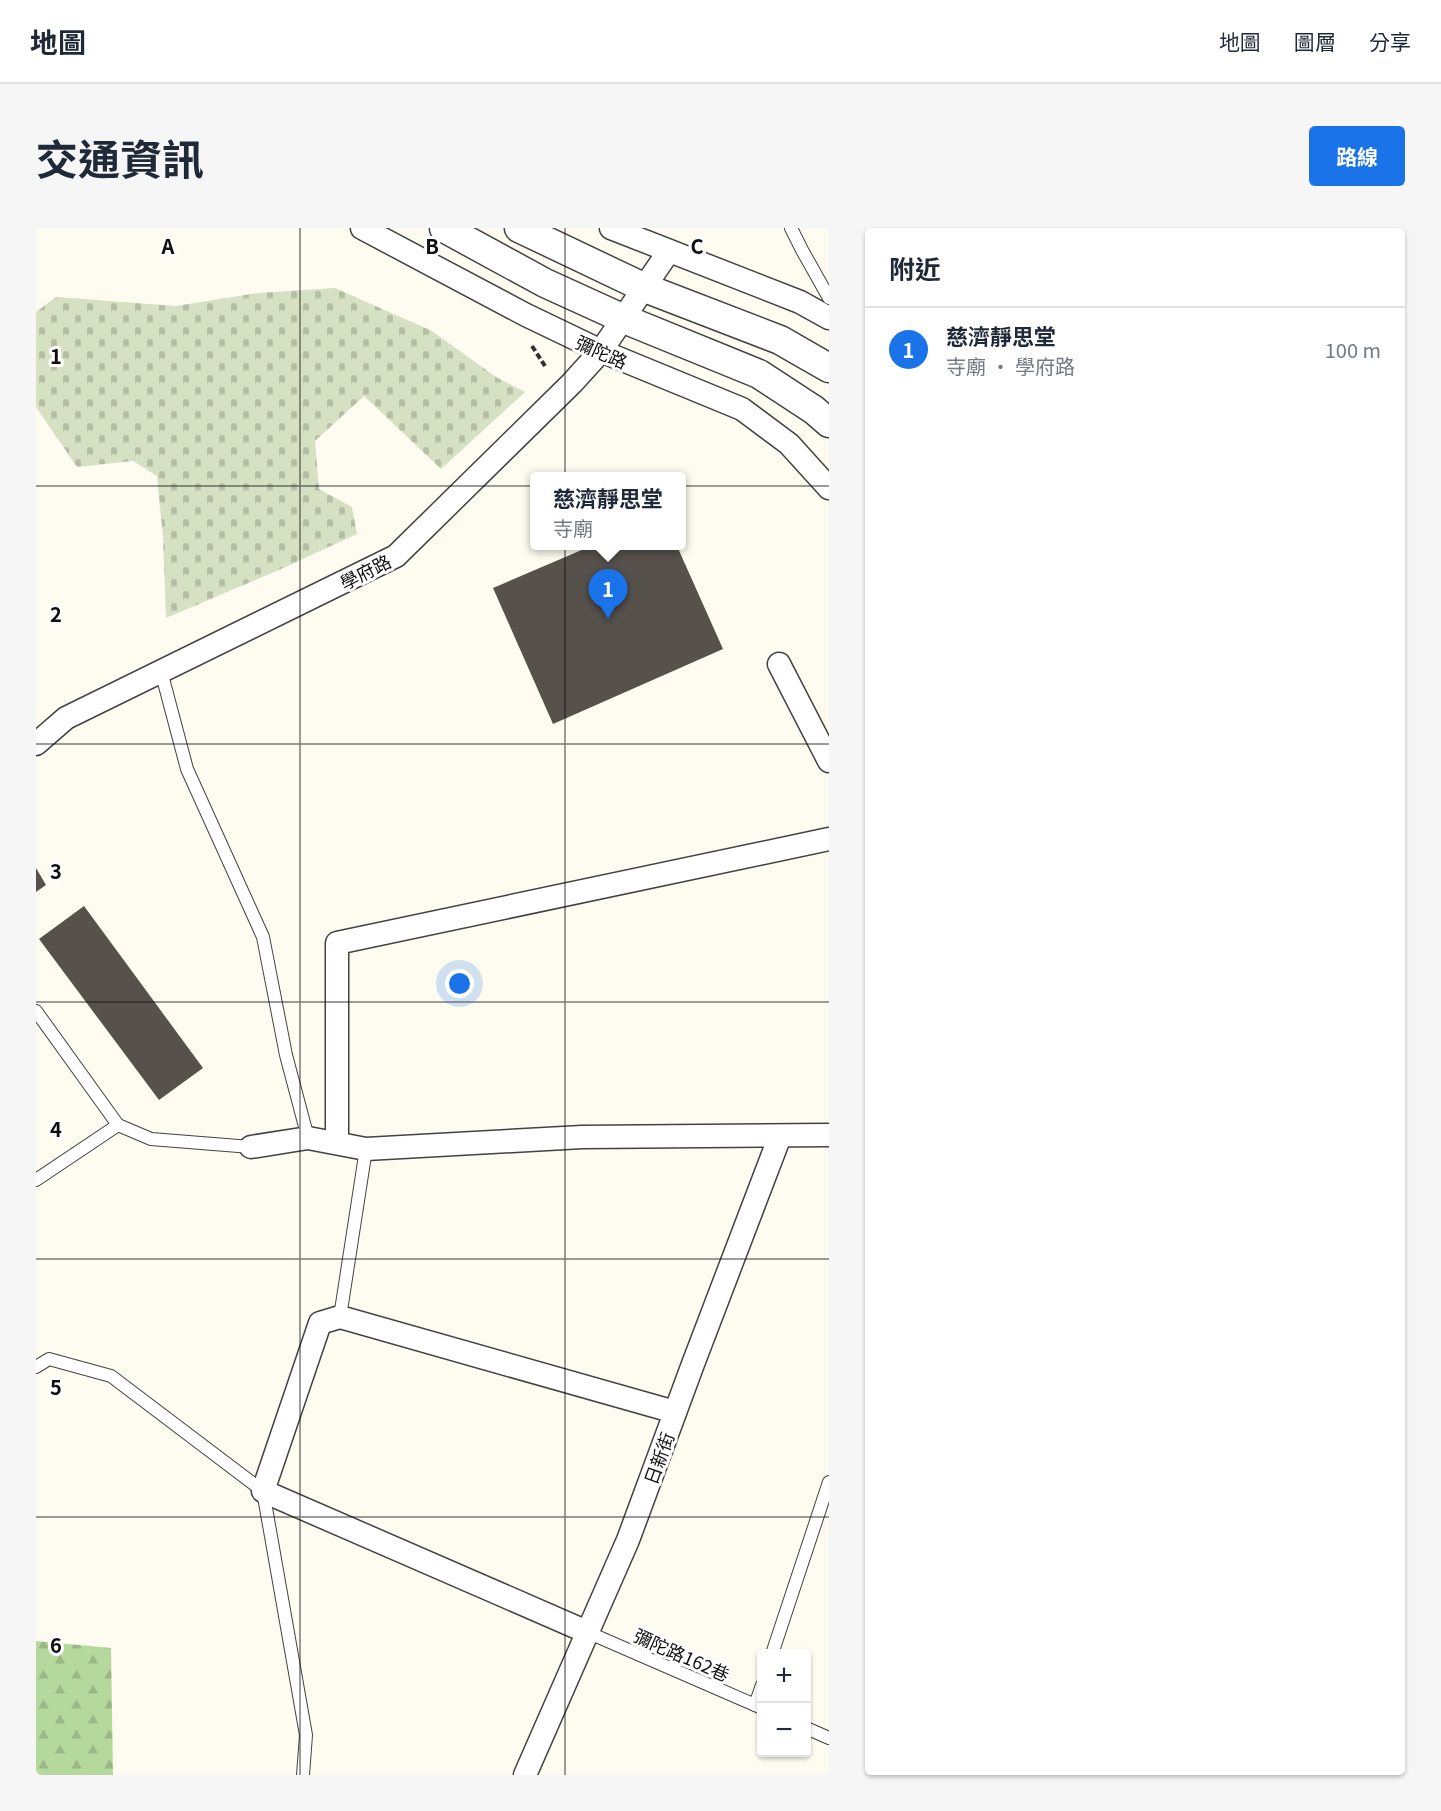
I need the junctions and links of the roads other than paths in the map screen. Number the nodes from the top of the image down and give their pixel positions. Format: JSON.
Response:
{"nodes":[{"id":1,"x":362,"y":228,"type":"edge"},
{"id":2,"x":444,"y":228,"type":"edge"},
{"id":3,"x":519,"y":228,"type":"edge"},
{"id":4,"x":611,"y":228,"type":"edge"},
{"id":5,"x":791,"y":228,"type":"edge"},
{"id":6,"x":669,"y":251,"type":"junction"},
{"id":7,"x":645,"y":288,"type":"junction"},
{"id":8,"x":829,"y":298,"type":"edge"},
{"id":9,"x":829,"y":318,"type":"edge"},
{"id":10,"x":624,"y":319,"type":"junction"},
{"id":11,"x":601,"y":351,"type":"junction"},
{"id":12,"x":829,"y":368,"type":"edge"},
{"id":13,"x":829,"y":423,"type":"edge"},
{"id":14,"x":829,"y":488,"type":"edge"},
{"id":15,"x":779,"y":664,"type":"dead end"},
{"id":16,"x":161,"y":671,"type":"junction"},
{"id":17,"x":36,"y":744,"type":"edge"},
{"id":18,"x":829,"y":760,"type":"edge"},
{"id":19,"x":829,"y":838,"type":"edge"},
{"id":20,"x":36,"y":1011,"type":"edge"},
{"id":21,"x":118,"y":1125,"type":"junction"},
{"id":22,"x":829,"y":1135,"type":"edge"},
{"id":23,"x":780,"y":1136,"type":"junction"},
{"id":24,"x":308,"y":1138,"type":"junction"},
{"id":25,"x":337,"y":1142,"type":"junction"},
{"id":26,"x":251,"y":1147,"type":"joint"},
{"id":27,"x":366,"y":1149,"type":"junction"},
{"id":28,"x":36,"y":1180,"type":"edge"},
{"id":29,"x":340,"y":1317,"type":"junction"},
{"id":30,"x":36,"y":1367,"type":"edge"},
{"id":31,"x":675,"y":1412,"type":"junction"},
{"id":32,"x":829,"y":1482,"type":"edge"},
{"id":33,"x":263,"y":1491,"type":"junction"},
{"id":34,"x":587,"y":1632,"type":"junction"},
{"id":35,"x":773,"y":1649,"type":"edge"},
{"id":36,"x":757,"y":1707,"type":"edge"},
{"id":37,"x":811,"y":1730,"type":"edge"},
{"id":38,"x":829,"y":1738,"type":"edge"},
{"id":39,"x":307,"y":1773,"type":"edge"},
{"id":40,"x":525,"y":1775,"type":"edge"}],
"edges":[{"from":1,"to":11,"type":"street","name":"彌陀路"},
{"from":2,"to":10,"type":"street"},
{"from":3,"to":7,"type":"street"},
{"from":4,"to":6,"type":"street"},
{"from":5,"to":8,"type":"lane"},
{"from":6,"to":7,"type":"street","name":"學府路"},
{"from":6,"to":9,"type":"street"},
{"from":7,"to":10,"type":"street","name":"學府路"},
{"from":7,"to":12,"type":"street"},
{"from":10,"to":11,"type":"street","name":"學府路"},
{"from":10,"to":13,"type":"street"},
{"from":11,"to":14,"type":"street","name":"彌陀路"},
{"from":11,"to":16,"type":"street","name":"學府路"},
{"from":15,"to":18,"type":"street"},
{"from":16,"to":17,"type":"street","name":"學府路"},
{"from":16,"to":24,"type":"lane"},
{"from":19,"to":25,"type":"street"},
{"from":20,"to":21,"type":"lane"},
{"from":21,"to":26,"type":"lane"},
{"from":21,"to":28,"type":"lane"},
{"from":22,"to":23,"type":"street"},
{"from":23,"to":27,"type":"street"},
{"from":23,"to":31,"type":"street","name":"日新街"},
{"from":24,"to":25,"type":"street"},
{"from":24,"to":26,"type":"street"},
{"from":25,"to":27,"type":"street"},
{"from":27,"to":29,"type":"lane"},
{"from":29,"to":31,"type":"street"},
{"from":29,"to":33,"type":"street"},
{"from":30,"to":33,"type":"lane"},
{"from":31,"to":34,"type":"street","name":"日新街"},
{"from":32,"to":35,"type":"lane"},
{"from":33,"to":34,"type":"street"},
{"from":33,"to":39,"type":"lane"},
{"from":34,"to":36,"type":"lane","name":"彌陀路162巷"},
{"from":34,"to":40,"type":"street","name":"日新街"},
{"from":37,"to":38,"type":"lane"}]}
